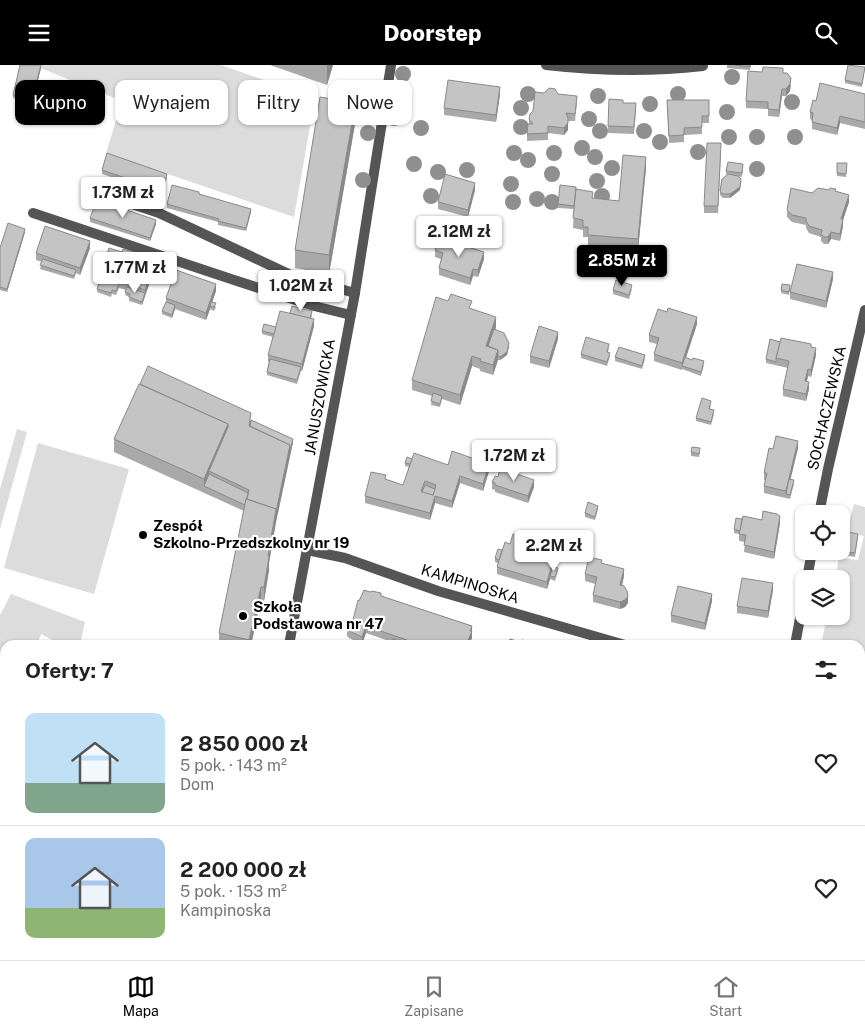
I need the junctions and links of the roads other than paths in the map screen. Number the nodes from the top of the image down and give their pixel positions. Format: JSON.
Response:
{"nodes":[{"id":1,"x":391,"y":65,"type":"edge"},
{"id":2,"x":546,"y":65,"type":"edge"},
{"id":3,"x":703,"y":66,"type":"dead end"},
{"id":4,"x":111,"y":197,"type":"dead end"},
{"id":5,"x":33,"y":213,"type":"dead end"},
{"id":6,"x":355,"y":293,"type":"junction"},
{"id":7,"x":865,"y":310,"type":"edge"},
{"id":8,"x":351,"y":315,"type":"junction"},
{"id":9,"x":821,"y":505,"type":"edge"},
{"id":10,"x":307,"y":550,"type":"junction"},
{"id":11,"x":799,"y":625,"type":"edge"},
{"id":12,"x":290,"y":640,"type":"edge"},
{"id":13,"x":608,"y":640,"type":"edge"},
{"id":14,"x":796,"y":640,"type":"edge"}],
"edges":[{"from":1,"to":6,"type":"street","name":"JANUSZOWICKA"},
{"from":2,"to":3,"type":"street"},
{"from":4,"to":6,"type":"street"},
{"from":5,"to":8,"type":"street"},
{"from":6,"to":8,"type":"street","name":"JANUSZOWICKA"},
{"from":7,"to":9,"type":"street","name":"SOCHACZEWSKA"},
{"from":8,"to":10,"type":"street","name":"JANUSZOWICKA"},
{"from":10,"to":12,"type":"street","name":"JANUSZOWICKA"},
{"from":10,"to":13,"type":"street","name":"KAMPINOSKA"},
{"from":11,"to":14,"type":"street"}]}
